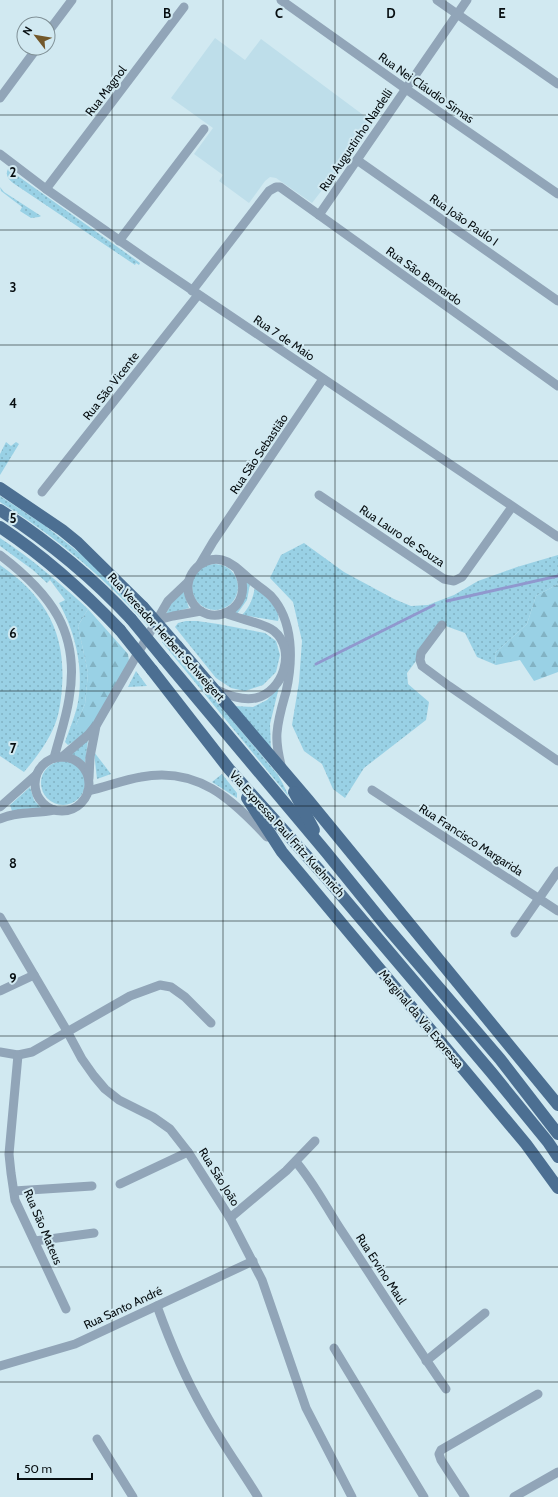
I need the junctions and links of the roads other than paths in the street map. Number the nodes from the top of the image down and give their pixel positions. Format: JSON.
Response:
{"nodes":[{"id":1,"x":72,"y":0,"type":"edge"},
{"id":2,"x":282,"y":0,"type":"edge"},
{"id":3,"x":437,"y":0,"type":"edge"},
{"id":4,"x":467,"y":0,"type":"edge"},
{"id":5,"x":184,"y":7,"type":"dead end"},
{"id":6,"x":457,"y":14,"type":"junction"},
{"id":7,"x":56,"y":21,"type":"edge"},
{"id":8,"x":30,"y":56,"type":"edge"},
{"id":9,"x":558,"y":84,"type":"edge"},
{"id":10,"x":406,"y":88,"type":"junction"},
{"id":11,"x":0,"y":98,"type":"edge"},
{"id":12,"x":204,"y":129,"type":"dead end"},
{"id":13,"x":0,"y":154,"type":"edge"},
{"id":14,"x":356,"y":160,"type":"junction"},
{"id":15,"x":276,"y":186,"type":"joint"},
{"id":16,"x":46,"y":189,"type":"junction"},
{"id":17,"x":558,"y":194,"type":"edge"},
{"id":18,"x":319,"y":215,"type":"junction"},
{"id":19,"x":119,"y":241,"type":"junction"},
{"id":20,"x":195,"y":293,"type":"junction"},
{"id":21,"x":558,"y":301,"type":"edge"},
{"id":22,"x":323,"y":379,"type":"junction"},
{"id":23,"x":558,"y":386,"type":"edge"},
{"id":24,"x":0,"y":488,"type":"edge"},
{"id":25,"x":42,"y":492,"type":"dead end"},
{"id":26,"x":319,"y":495,"type":"dead end"},
{"id":27,"x":512,"y":507,"type":"junction"},
{"id":28,"x":0,"y":510,"type":"edge"},
{"id":29,"x":0,"y":527,"type":"edge"},
{"id":30,"x":558,"y":537,"type":"edge"},
{"id":31,"x":213,"y":542,"type":"junction"},
{"id":32,"x":0,"y":555,"type":"edge"},
{"id":33,"x":221,"y":560,"type":"junction"},
{"id":34,"x":200,"y":564,"type":"junction"},
{"id":35,"x":238,"y":571,"type":"junction"},
{"id":36,"x":188,"y":582,"type":"junction"},
{"id":37,"x":201,"y":611,"type":"junction"},
{"id":38,"x":225,"y":613,"type":"junction"},
{"id":39,"x":158,"y":620,"type":"junction"},
{"id":40,"x":442,"y":625,"type":"dead end"},
{"id":41,"x":213,"y":689,"type":"junction"},
{"id":42,"x":97,"y":724,"type":"junction"},
{"id":43,"x":58,"y":757,"type":"junction"},
{"id":44,"x":558,"y":761,"type":"edge"},
{"id":45,"x":229,"y":769,"type":"junction"},
{"id":46,"x":283,"y":770,"type":"junction"},
{"id":47,"x":36,"y":775,"type":"junction"},
{"id":48,"x":89,"y":780,"type":"junction"},
{"id":49,"x":372,"y":790,"type":"dead end"},
{"id":50,"x":88,"y":791,"type":"junction"},
{"id":51,"x":0,"y":807,"type":"edge"},
{"id":52,"x":54,"y":810,"type":"junction"},
{"id":53,"x":0,"y":819,"type":"edge"},
{"id":54,"x":282,"y":852,"type":"junction"},
{"id":55,"x":326,"y":852,"type":"junction"},
{"id":56,"x":558,"y":871,"type":"edge"},
{"id":57,"x":539,"y":898,"type":"junction"},
{"id":58,"x":558,"y":911,"type":"edge"},
{"id":59,"x":0,"y":917,"type":"edge"},
{"id":60,"x":515,"y":934,"type":"dead end"},
{"id":61,"x":34,"y":975,"type":"junction"},
{"id":62,"x":438,"y":986,"type":"junction"},
{"id":63,"x":0,"y":991,"type":"edge"},
{"id":64,"x":211,"y":1023,"type":"dead end"},
{"id":65,"x":67,"y":1031,"type":"junction"},
{"id":66,"x":436,"y":1036,"type":"junction"},
{"id":67,"x":0,"y":1052,"type":"edge"},
{"id":68,"x":516,"y":1053,"type":"junction"},
{"id":69,"x":18,"y":1055,"type":"junction"},
{"id":70,"x":490,"y":1072,"type":"junction"},
{"id":71,"x":558,"y":1105,"type":"edge"},
{"id":72,"x":558,"y":1134,"type":"edge"},
{"id":73,"x":315,"y":1142,"type":"dead end"},
{"id":74,"x":188,"y":1152,"type":"junction"},
{"id":75,"x":558,"y":1157,"type":"edge"},
{"id":76,"x":296,"y":1162,"type":"junction"},
{"id":77,"x":120,"y":1184,"type":"dead end"},
{"id":78,"x":92,"y":1186,"type":"dead end"},
{"id":79,"x":558,"y":1188,"type":"edge"},
{"id":80,"x":14,"y":1191,"type":"junction"},
{"id":81,"x":230,"y":1218,"type":"junction"},
{"id":82,"x":94,"y":1233,"type":"dead end"},
{"id":83,"x":34,"y":1241,"type":"junction"},
{"id":84,"x":253,"y":1261,"type":"junction"},
{"id":85,"x":157,"y":1306,"type":"junction"},
{"id":86,"x":66,"y":1309,"type":"dead end"},
{"id":87,"x":485,"y":1313,"type":"dead end"},
{"id":88,"x":334,"y":1348,"type":"dead end"},
{"id":89,"x":426,"y":1361,"type":"junction"},
{"id":90,"x":0,"y":1366,"type":"edge"},
{"id":91,"x":446,"y":1389,"type":"dead end"},
{"id":92,"x":538,"y":1394,"type":"dead end"},
{"id":93,"x":97,"y":1439,"type":"dead end"},
{"id":94,"x":558,"y":1472,"type":"edge"},
{"id":95,"x":133,"y":1497,"type":"edge"},
{"id":96,"x":258,"y":1497,"type":"edge"},
{"id":97,"x":352,"y":1497,"type":"edge"},
{"id":98,"x":424,"y":1497,"type":"edge"},
{"id":99,"x":465,"y":1497,"type":"edge"},
{"id":100,"x":514,"y":1497,"type":"edge"}],
"edges":[{"from":1,"to":7,"type":"street"},
{"from":2,"to":10,"type":"street","name":"Rua Nei Cláudio Simas"},
{"from":3,"to":6,"type":"street"},
{"from":4,"to":6,"type":"street","name":"Rua Augustinho Nardelli"},
{"from":5,"to":16,"type":"street","name":"Rua Magnol"},
{"from":6,"to":9,"type":"street"},
{"from":6,"to":10,"type":"street","name":"Rua Augustinho Nardelli"},
{"from":8,"to":11,"type":"street"},
{"from":10,"to":14,"type":"street","name":"Rua Augustinho Nardelli"},
{"from":10,"to":17,"type":"street","name":"Rua Nei Cláudio Simas"},
{"from":12,"to":19,"type":"street"},
{"from":13,"to":16,"type":"street","name":"Rua 7 de Maio"},
{"from":14,"to":18,"type":"street","name":"Rua Augustinho Nardelli"},
{"from":14,"to":21,"type":"street","name":"Rua João Paulo I"},
{"from":15,"to":18,"type":"street","name":"Rua São Bernardo"},
{"from":15,"to":20,"type":"street","name":"Rua São Vicente"},
{"from":16,"to":19,"type":"street","name":"Rua 7 de Maio"},
{"from":18,"to":23,"type":"street","name":"Rua São Bernardo"},
{"from":19,"to":20,"type":"street","name":"Rua 7 de Maio"},
{"from":20,"to":22,"type":"street","name":"Rua 7 de Maio"},
{"from":20,"to":25,"type":"street","name":"Rua São Vicente"},
{"from":22,"to":27,"type":"street","name":"Rua 7 de Maio"},
{"from":22,"to":31,"type":"street","name":"Rua São Sebastião"},
{"from":24,"to":41,"type":"main road","name":"Rua Vereador Herbert Schweigert","bridge":true},
{"from":26,"to":27,"type":"street","name":"Rua Lauro de Souza"},
{"from":27,"to":30,"type":"street","name":"Rua 7 de Maio"},
{"from":28,"to":55,"type":"main road","name":"Via Expressa Paul Fritz Kuehnrich","bridge":true},
{"from":29,"to":45,"type":"main road","name":"Via Expressa Paul Fritz Kuehnrich","bridge":true},
{"from":31,"to":33,"type":"street"},
{"from":31,"to":34,"type":"street","name":"Rua São Sebastião"},
{"from":32,"to":43,"type":"street"},
{"from":33,"to":34,"type":"street"},
{"from":33,"to":35,"type":"street"},
{"from":34,"to":36,"type":"street"},
{"from":35,"to":38,"type":"street"},
{"from":35,"to":46,"type":"street"},
{"from":36,"to":37,"type":"street"},
{"from":36,"to":39,"type":"street"},
{"from":37,"to":38,"type":"street"},
{"from":37,"to":39,"type":"street"},
{"from":38,"to":41,"type":"street"},
{"from":39,"to":42,"type":"street"},
{"from":40,"to":44,"type":"street"},
{"from":41,"to":46,"type":"main road","name":"Rua Vereador Herbert Schweigert"},
{"from":42,"to":43,"type":"street"},
{"from":42,"to":48,"type":"street"},
{"from":43,"to":47,"type":"street"},
{"from":43,"to":48,"type":"street"},
{"from":45,"to":54,"type":"main road","name":"Marginal da Via Expressa"},
{"from":45,"to":70,"type":"main road","name":"Via Expressa Paul Fritz Kuehnrich"},
{"from":46,"to":55,"type":"main road"},
{"from":46,"to":68,"type":"main road"},
{"from":47,"to":51,"type":"street"},
{"from":47,"to":52,"type":"street"},
{"from":48,"to":50,"type":"street"},
{"from":49,"to":57,"type":"street","name":"Rua Francisco Margarida"},
{"from":50,"to":52,"type":"street"},
{"from":50,"to":54,"type":"street"},
{"from":52,"to":53,"type":"street"},
{"from":54,"to":66,"type":"main road","name":"Marginal da Via Expressa"},
{"from":55,"to":62,"type":"main road","name":"Via Expressa Paul Fritz Kuehnrich"},
{"from":56,"to":57,"type":"street"},
{"from":57,"to":58,"type":"street","name":"Rua Francisco Margarida"},
{"from":57,"to":60,"type":"street"},
{"from":59,"to":61,"type":"street","name":"Rua São João"},
{"from":61,"to":63,"type":"street"},
{"from":61,"to":65,"type":"street","name":"Rua São João"},
{"from":62,"to":68,"type":"main road"},
{"from":62,"to":72,"type":"main road","name":"Via Expressa Paul Fritz Kuehnrich"},
{"from":64,"to":65,"type":"street"},
{"from":65,"to":69,"type":"street"},
{"from":65,"to":74,"type":"street","name":"Rua São João"},
{"from":66,"to":70,"type":"main road"},
{"from":66,"to":79,"type":"main road","name":"Marginal da Via Expressa"},
{"from":67,"to":69,"type":"street"},
{"from":68,"to":71,"type":"main road"},
{"from":69,"to":80,"type":"street","name":"Rua São Mateus"},
{"from":70,"to":75,"type":"main road","name":"Via Expressa Paul Fritz Kuehnrich"},
{"from":73,"to":76,"type":"street"},
{"from":74,"to":77,"type":"street"},
{"from":74,"to":81,"type":"street","name":"Rua São João"},
{"from":76,"to":81,"type":"street"},
{"from":76,"to":89,"type":"street","name":"Rua Ervino Maul"},
{"from":78,"to":80,"type":"street"},
{"from":80,"to":83,"type":"street","name":"Rua São Mateus"},
{"from":81,"to":84,"type":"street","name":"Rua São João"},
{"from":82,"to":83,"type":"street"},
{"from":83,"to":86,"type":"street","name":"Rua São Mateus"},
{"from":84,"to":85,"type":"street","name":"Rua Santo André"},
{"from":84,"to":97,"type":"street","name":"Rua São João"},
{"from":85,"to":90,"type":"street","name":"Rua Santo André"},
{"from":85,"to":96,"type":"street"},
{"from":87,"to":89,"type":"street"},
{"from":88,"to":98,"type":"street"},
{"from":89,"to":91,"type":"street","name":"Rua Ervino Maul"},
{"from":92,"to":99,"type":"street"},
{"from":93,"to":95,"type":"street"},
{"from":94,"to":100,"type":"street"}]}
